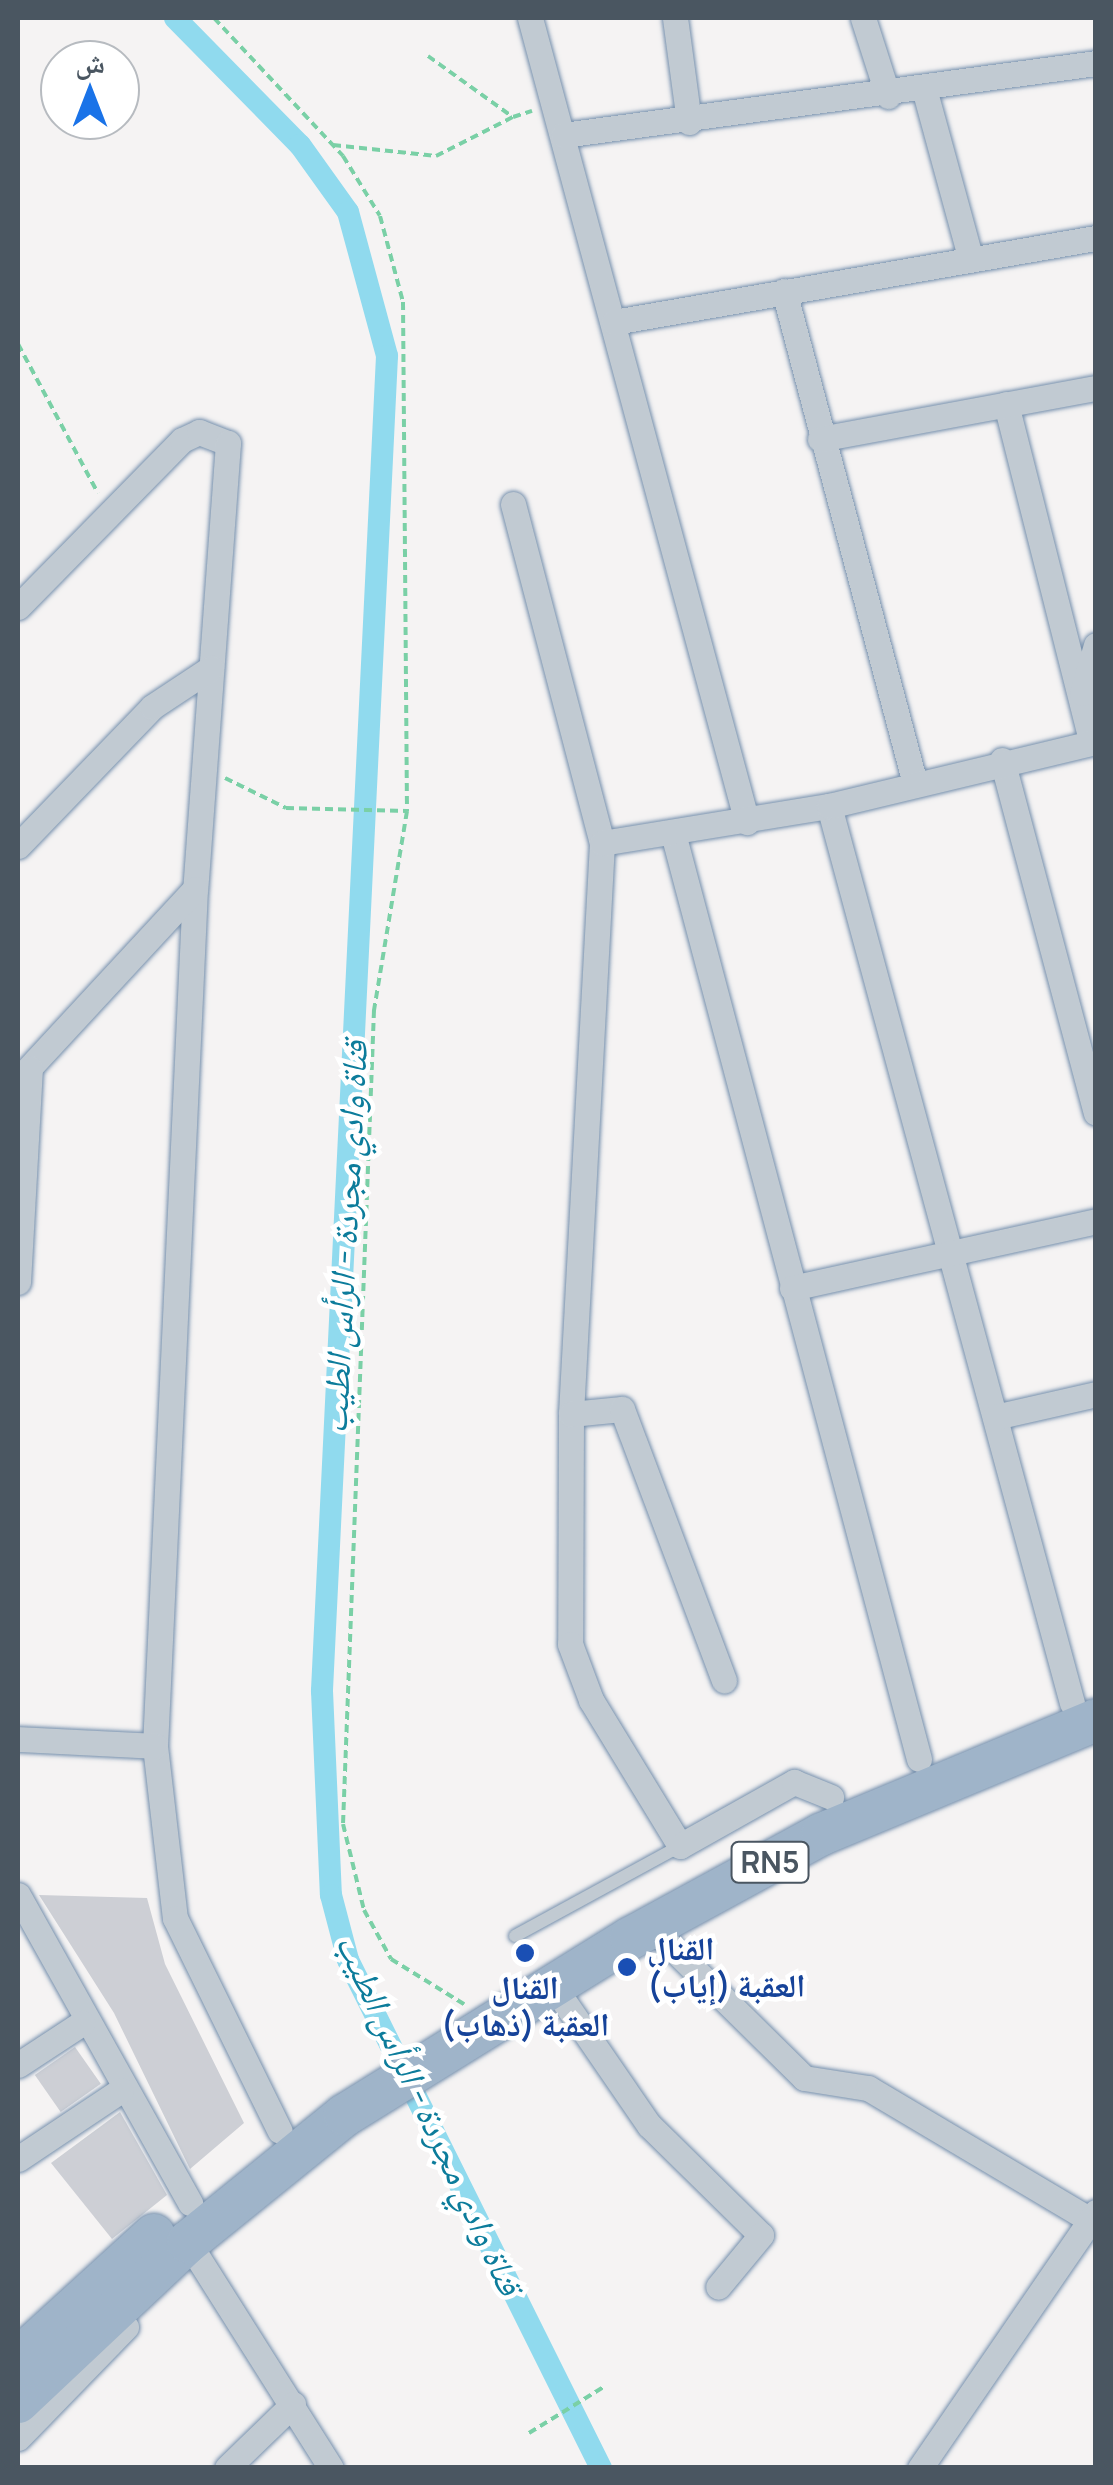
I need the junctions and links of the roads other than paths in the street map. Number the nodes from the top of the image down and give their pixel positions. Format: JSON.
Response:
{"nodes":[{"id":1,"x":530,"y":18,"type":"edge"},
{"id":2,"x":675,"y":18,"type":"edge"},
{"id":3,"x":863,"y":18,"type":"edge"},
{"id":4,"x":1096,"y":64,"type":"edge"},
{"id":5,"x":925,"y":92,"type":"junction"},
{"id":6,"x":888,"y":96,"type":"junction"},
{"id":7,"x":689,"y":122,"type":"junction"},
{"id":8,"x":562,"y":135,"type":"junction"},
{"id":9,"x":1096,"y":238,"type":"edge"},
{"id":10,"x":970,"y":257,"type":"junction"},
{"id":11,"x":784,"y":292,"type":"junction"},
{"id":12,"x":614,"y":322,"type":"junction"},
{"id":13,"x":1096,"y":388,"type":"edge"},
{"id":14,"x":1006,"y":404,"type":"junction"},
{"id":15,"x":820,"y":439,"type":"junction"},
{"id":16,"x":513,"y":504,"type":"dead end"},
{"id":17,"x":18,"y":607,"type":"edge"},
{"id":18,"x":1096,"y":644,"type":"edge"},
{"id":19,"x":211,"y":668,"type":"junction"},
{"id":20,"x":1082,"y":696,"type":"junction"},
{"id":21,"x":1093,"y":741,"type":"edge"},
{"id":22,"x":1002,"y":760,"type":"junction"},
{"id":23,"x":914,"y":780,"type":"junction"},
{"id":24,"x":829,"y":806,"type":"junction"},
{"id":25,"x":746,"y":822,"type":"junction"},
{"id":26,"x":674,"y":837,"type":"junction"},
{"id":27,"x":602,"y":843,"type":"junction"},
{"id":28,"x":18,"y":846,"type":"edge"},
{"id":29,"x":195,"y":889,"type":"junction"},
{"id":30,"x":24,"y":1074,"type":"edge"},
{"id":31,"x":1096,"y":1113,"type":"edge"},
{"id":32,"x":1096,"y":1221,"type":"edge"},
{"id":33,"x":950,"y":1259,"type":"junction"},
{"id":34,"x":18,"y":1282,"type":"edge"},
{"id":35,"x":792,"y":1288,"type":"junction"},
{"id":36,"x":1096,"y":1394,"type":"edge"},
{"id":37,"x":571,"y":1414,"type":"junction"},
{"id":38,"x":995,"y":1417,"type":"junction"},
{"id":39,"x":724,"y":1681,"type":"dead end"},
{"id":40,"x":1088,"y":1706,"type":"edge"},
{"id":41,"x":18,"y":1739,"type":"edge"},
{"id":42,"x":155,"y":1746,"type":"junction"},
{"id":43,"x":918,"y":1758,"type":"junction"},
{"id":44,"x":831,"y":1797,"type":"junction"},
{"id":45,"x":680,"y":1846,"type":"junction"},
{"id":46,"x":18,"y":1898,"type":"edge"},
{"id":47,"x":651,"y":1927,"type":"junction"},
{"id":48,"x":514,"y":1936,"type":"dead end"},
{"id":49,"x":554,"y":1988,"type":"junction"},
{"id":50,"x":82,"y":2023,"type":"junction"},
{"id":51,"x":458,"y":2023,"type":"junction"},
{"id":52,"x":18,"y":2066,"type":"edge"},
{"id":53,"x":370,"y":2083,"type":"junction"},
{"id":54,"x":122,"y":2090,"type":"junction"},
{"id":55,"x":280,"y":2131,"type":"junction"},
{"id":56,"x":18,"y":2159,"type":"edge"},
{"id":57,"x":1093,"y":2216,"type":"edge"},
{"id":58,"x":192,"y":2234,"type":"junction"},
{"id":59,"x":718,"y":2287,"type":"dead end"},
{"id":60,"x":18,"y":2359,"type":"edge"},
{"id":61,"x":18,"y":2402,"type":"edge"},
{"id":62,"x":293,"y":2404,"type":"junction"},
{"id":63,"x":18,"y":2438,"type":"edge"},
{"id":64,"x":227,"y":2468,"type":"edge"},
{"id":65,"x":331,"y":2468,"type":"edge"},
{"id":66,"x":920,"y":2468,"type":"edge"}],
"edges":[{"from":1,"to":8,"type":"street"},
{"from":2,"to":7,"type":"street"},
{"from":3,"to":6,"type":"street"},
{"from":4,"to":5,"type":"street"},
{"from":5,"to":6,"type":"street"},
{"from":5,"to":10,"type":"street"},
{"from":6,"to":7,"type":"street"},
{"from":7,"to":8,"type":"street"},
{"from":8,"to":12,"type":"street"},
{"from":9,"to":10,"type":"street"},
{"from":10,"to":11,"type":"street"},
{"from":11,"to":12,"type":"street"},
{"from":11,"to":15,"type":"street"},
{"from":12,"to":25,"type":"street"},
{"from":13,"to":14,"type":"street"},
{"from":14,"to":15,"type":"street"},
{"from":14,"to":20,"type":"street"},
{"from":15,"to":23,"type":"street"},
{"from":16,"to":27,"type":"street"},
{"from":17,"to":19,"type":"street"},
{"from":18,"to":20,"type":"street"},
{"from":19,"to":28,"type":"street"},
{"from":19,"to":29,"type":"street"},
{"from":20,"to":21,"type":"street"},
{"from":21,"to":22,"type":"street"},
{"from":22,"to":23,"type":"street"},
{"from":22,"to":31,"type":"street"},
{"from":23,"to":24,"type":"street"},
{"from":24,"to":25,"type":"street"},
{"from":24,"to":33,"type":"street"},
{"from":25,"to":26,"type":"street"},
{"from":26,"to":27,"type":"street"},
{"from":26,"to":35,"type":"street"},
{"from":27,"to":37,"type":"street"},
{"from":29,"to":30,"type":"street"},
{"from":29,"to":42,"type":"street"},
{"from":30,"to":34,"type":"street"},
{"from":32,"to":33,"type":"street"},
{"from":33,"to":35,"type":"street"},
{"from":33,"to":38,"type":"street"},
{"from":35,"to":43,"type":"street"},
{"from":36,"to":38,"type":"street"},
{"from":37,"to":39,"type":"street"},
{"from":37,"to":45,"type":"street"},
{"from":38,"to":40,"type":"street"},
{"from":40,"to":43,"type":"highway","number":"RN5"},
{"from":40,"to":47,"type":"highway","number":"RN5"},
{"from":41,"to":42,"type":"street"},
{"from":42,"to":55,"type":"street"},
{"from":43,"to":44,"type":"highway","number":"RN5"},
{"from":44,"to":45,"type":"street"},
{"from":44,"to":51,"type":"highway","number":"RN5"},
{"from":45,"to":48,"type":"lane"},
{"from":46,"to":50,"type":"street"},
{"from":47,"to":49,"type":"highway","number":"RN5"},
{"from":47,"to":57,"type":"street"},
{"from":49,"to":51,"type":"highway","number":"RN5"},
{"from":49,"to":59,"type":"street"},
{"from":50,"to":52,"type":"street"},
{"from":50,"to":54,"type":"street"},
{"from":51,"to":53,"type":"highway","number":"RN5"},
{"from":53,"to":55,"type":"highway","number":"RN5"},
{"from":53,"to":58,"type":"highway","number":"RN5"},
{"from":54,"to":56,"type":"street"},
{"from":54,"to":58,"type":"street"},
{"from":55,"to":58,"type":"highway","number":"RN5"},
{"from":57,"to":66,"type":"street"},
{"from":58,"to":60,"type":"highway","number":"RN5"},
{"from":58,"to":61,"type":"highway","number":"RN5"},
{"from":58,"to":62,"type":"street"},
{"from":58,"to":63,"type":"street"},
{"from":62,"to":64,"type":"street"},
{"from":62,"to":65,"type":"street"}]}
